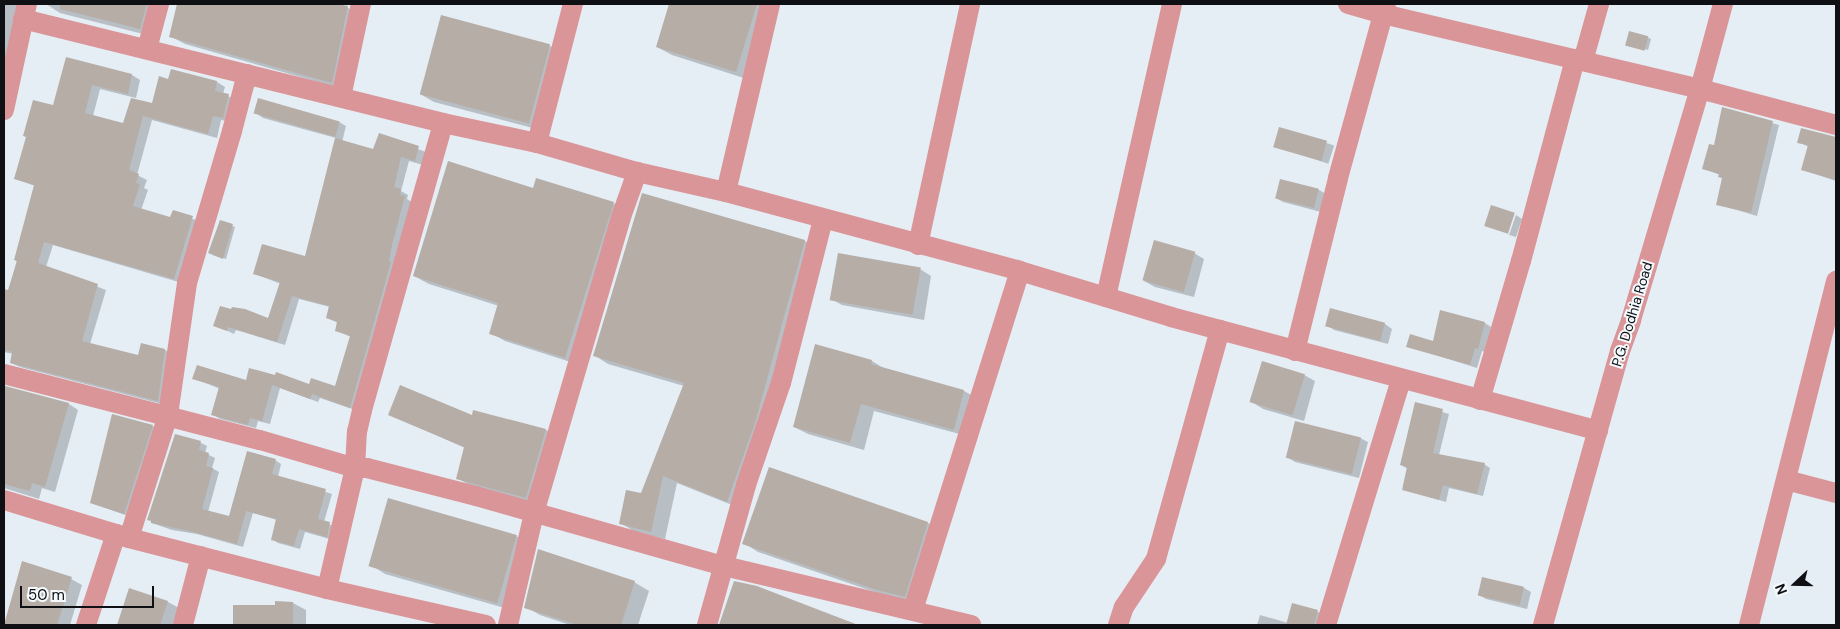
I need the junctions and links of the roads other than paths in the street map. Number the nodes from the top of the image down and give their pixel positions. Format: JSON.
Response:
{"nodes":[{"id":1,"x":159,"y":4,"type":"edge"},
{"id":2,"x":361,"y":4,"type":"edge"},
{"id":3,"x":573,"y":4,"type":"edge"},
{"id":4,"x":770,"y":4,"type":"edge"},
{"id":5,"x":970,"y":4,"type":"edge"},
{"id":6,"x":1172,"y":4,"type":"edge"},
{"id":7,"x":1348,"y":4,"type":"edge"},
{"id":8,"x":1599,"y":4,"type":"edge"},
{"id":9,"x":1723,"y":4,"type":"edge"},
{"id":10,"x":1385,"y":9,"type":"edge"},
{"id":11,"x":25,"y":12,"type":"edge"},
{"id":12,"x":147,"y":49,"type":"junction"},
{"id":13,"x":1579,"y":60,"type":"junction"},
{"id":14,"x":8,"y":69,"type":"edge"},
{"id":15,"x":247,"y":74,"type":"junction"},
{"id":16,"x":1700,"y":89,"type":"junction"},
{"id":17,"x":341,"y":97,"type":"junction"},
{"id":18,"x":4,"y":110,"type":"edge"},
{"id":19,"x":444,"y":123,"type":"junction"},
{"id":20,"x":1836,"y":125,"type":"edge"},
{"id":21,"x":537,"y":143,"type":"junction"},
{"id":22,"x":637,"y":172,"type":"junction"},
{"id":23,"x":726,"y":192,"type":"junction"},
{"id":24,"x":823,"y":219,"type":"junction"},
{"id":25,"x":918,"y":245,"type":"junction"},
{"id":26,"x":1020,"y":271,"type":"junction"},
{"id":27,"x":1836,"y":281,"type":"edge"},
{"id":28,"x":1106,"y":297,"type":"junction"},
{"id":29,"x":1220,"y":330,"type":"junction"},
{"id":30,"x":1295,"y":351,"type":"junction"},
{"id":31,"x":4,"y":374,"type":"edge"},
{"id":32,"x":1401,"y":379,"type":"junction"},
{"id":33,"x":1480,"y":400,"type":"junction"},
{"id":34,"x":168,"y":415,"type":"junction"},
{"id":35,"x":1598,"y":431,"type":"junction"},
{"id":36,"x":354,"y":468,"type":"junction"},
{"id":37,"x":1786,"y":480,"type":"junction"},
{"id":38,"x":1836,"y":493,"type":"edge"},
{"id":39,"x":4,"y":500,"type":"edge"},
{"id":40,"x":534,"y":513,"type":"junction"},
{"id":41,"x":122,"y":536,"type":"junction"},
{"id":42,"x":201,"y":556,"type":"junction"},
{"id":43,"x":724,"y":566,"type":"junction"},
{"id":44,"x":327,"y":589,"type":"junction"},
{"id":45,"x":913,"y":610,"type":"junction"},
{"id":46,"x":86,"y":625,"type":"edge"},
{"id":47,"x":183,"y":625,"type":"edge"},
{"id":48,"x":486,"y":625,"type":"edge"},
{"id":49,"x":508,"y":625,"type":"edge"},
{"id":50,"x":707,"y":625,"type":"edge"},
{"id":51,"x":971,"y":625,"type":"edge"},
{"id":52,"x":1118,"y":625,"type":"edge"},
{"id":53,"x":1326,"y":625,"type":"edge"},
{"id":54,"x":1543,"y":625,"type":"edge"},
{"id":55,"x":1749,"y":625,"type":"edge"}],
"edges":[{"from":1,"to":12,"type":"street"},
{"from":2,"to":17,"type":"street"},
{"from":3,"to":21,"type":"street"},
{"from":4,"to":23,"type":"street"},
{"from":5,"to":25,"type":"street"},
{"from":6,"to":28,"type":"street"},
{"from":7,"to":10,"type":"street"},
{"from":8,"to":13,"type":"street"},
{"from":9,"to":16,"type":"street","name":"P.G. Dodhia Road"},
{"from":10,"to":13,"type":"street"},
{"from":10,"to":30,"type":"street"},
{"from":11,"to":12,"type":"street"},
{"from":11,"to":14,"type":"street"},
{"from":12,"to":15,"type":"street"},
{"from":13,"to":16,"type":"street"},
{"from":13,"to":33,"type":"street"},
{"from":14,"to":18,"type":"street"},
{"from":15,"to":17,"type":"street"},
{"from":15,"to":34,"type":"street"},
{"from":16,"to":20,"type":"street"},
{"from":16,"to":35,"type":"street","name":"P.G. Dodhia Road"},
{"from":17,"to":19,"type":"street"},
{"from":19,"to":21,"type":"street"},
{"from":19,"to":36,"type":"street"},
{"from":21,"to":22,"type":"street"},
{"from":22,"to":23,"type":"street"},
{"from":22,"to":40,"type":"street"},
{"from":23,"to":24,"type":"street"},
{"from":24,"to":25,"type":"street"},
{"from":24,"to":43,"type":"street"},
{"from":25,"to":26,"type":"street"},
{"from":26,"to":28,"type":"street"},
{"from":26,"to":45,"type":"street"},
{"from":27,"to":37,"type":"street"},
{"from":28,"to":29,"type":"street"},
{"from":29,"to":30,"type":"street"},
{"from":29,"to":52,"type":"street"},
{"from":30,"to":32,"type":"street"},
{"from":31,"to":34,"type":"street"},
{"from":32,"to":33,"type":"street"},
{"from":32,"to":53,"type":"street"},
{"from":33,"to":35,"type":"street"},
{"from":34,"to":36,"type":"street"},
{"from":34,"to":41,"type":"street"},
{"from":35,"to":54,"type":"street","name":"P.G. Dodhia Road"},
{"from":36,"to":40,"type":"street"},
{"from":36,"to":44,"type":"street"},
{"from":37,"to":38,"type":"street"},
{"from":37,"to":55,"type":"street"},
{"from":39,"to":41,"type":"street"},
{"from":40,"to":43,"type":"street"},
{"from":40,"to":49,"type":"street"},
{"from":41,"to":42,"type":"street"},
{"from":41,"to":46,"type":"street"},
{"from":42,"to":44,"type":"street"},
{"from":42,"to":47,"type":"street"},
{"from":43,"to":45,"type":"street"},
{"from":43,"to":50,"type":"street"},
{"from":44,"to":48,"type":"street"},
{"from":45,"to":51,"type":"street"}]}
